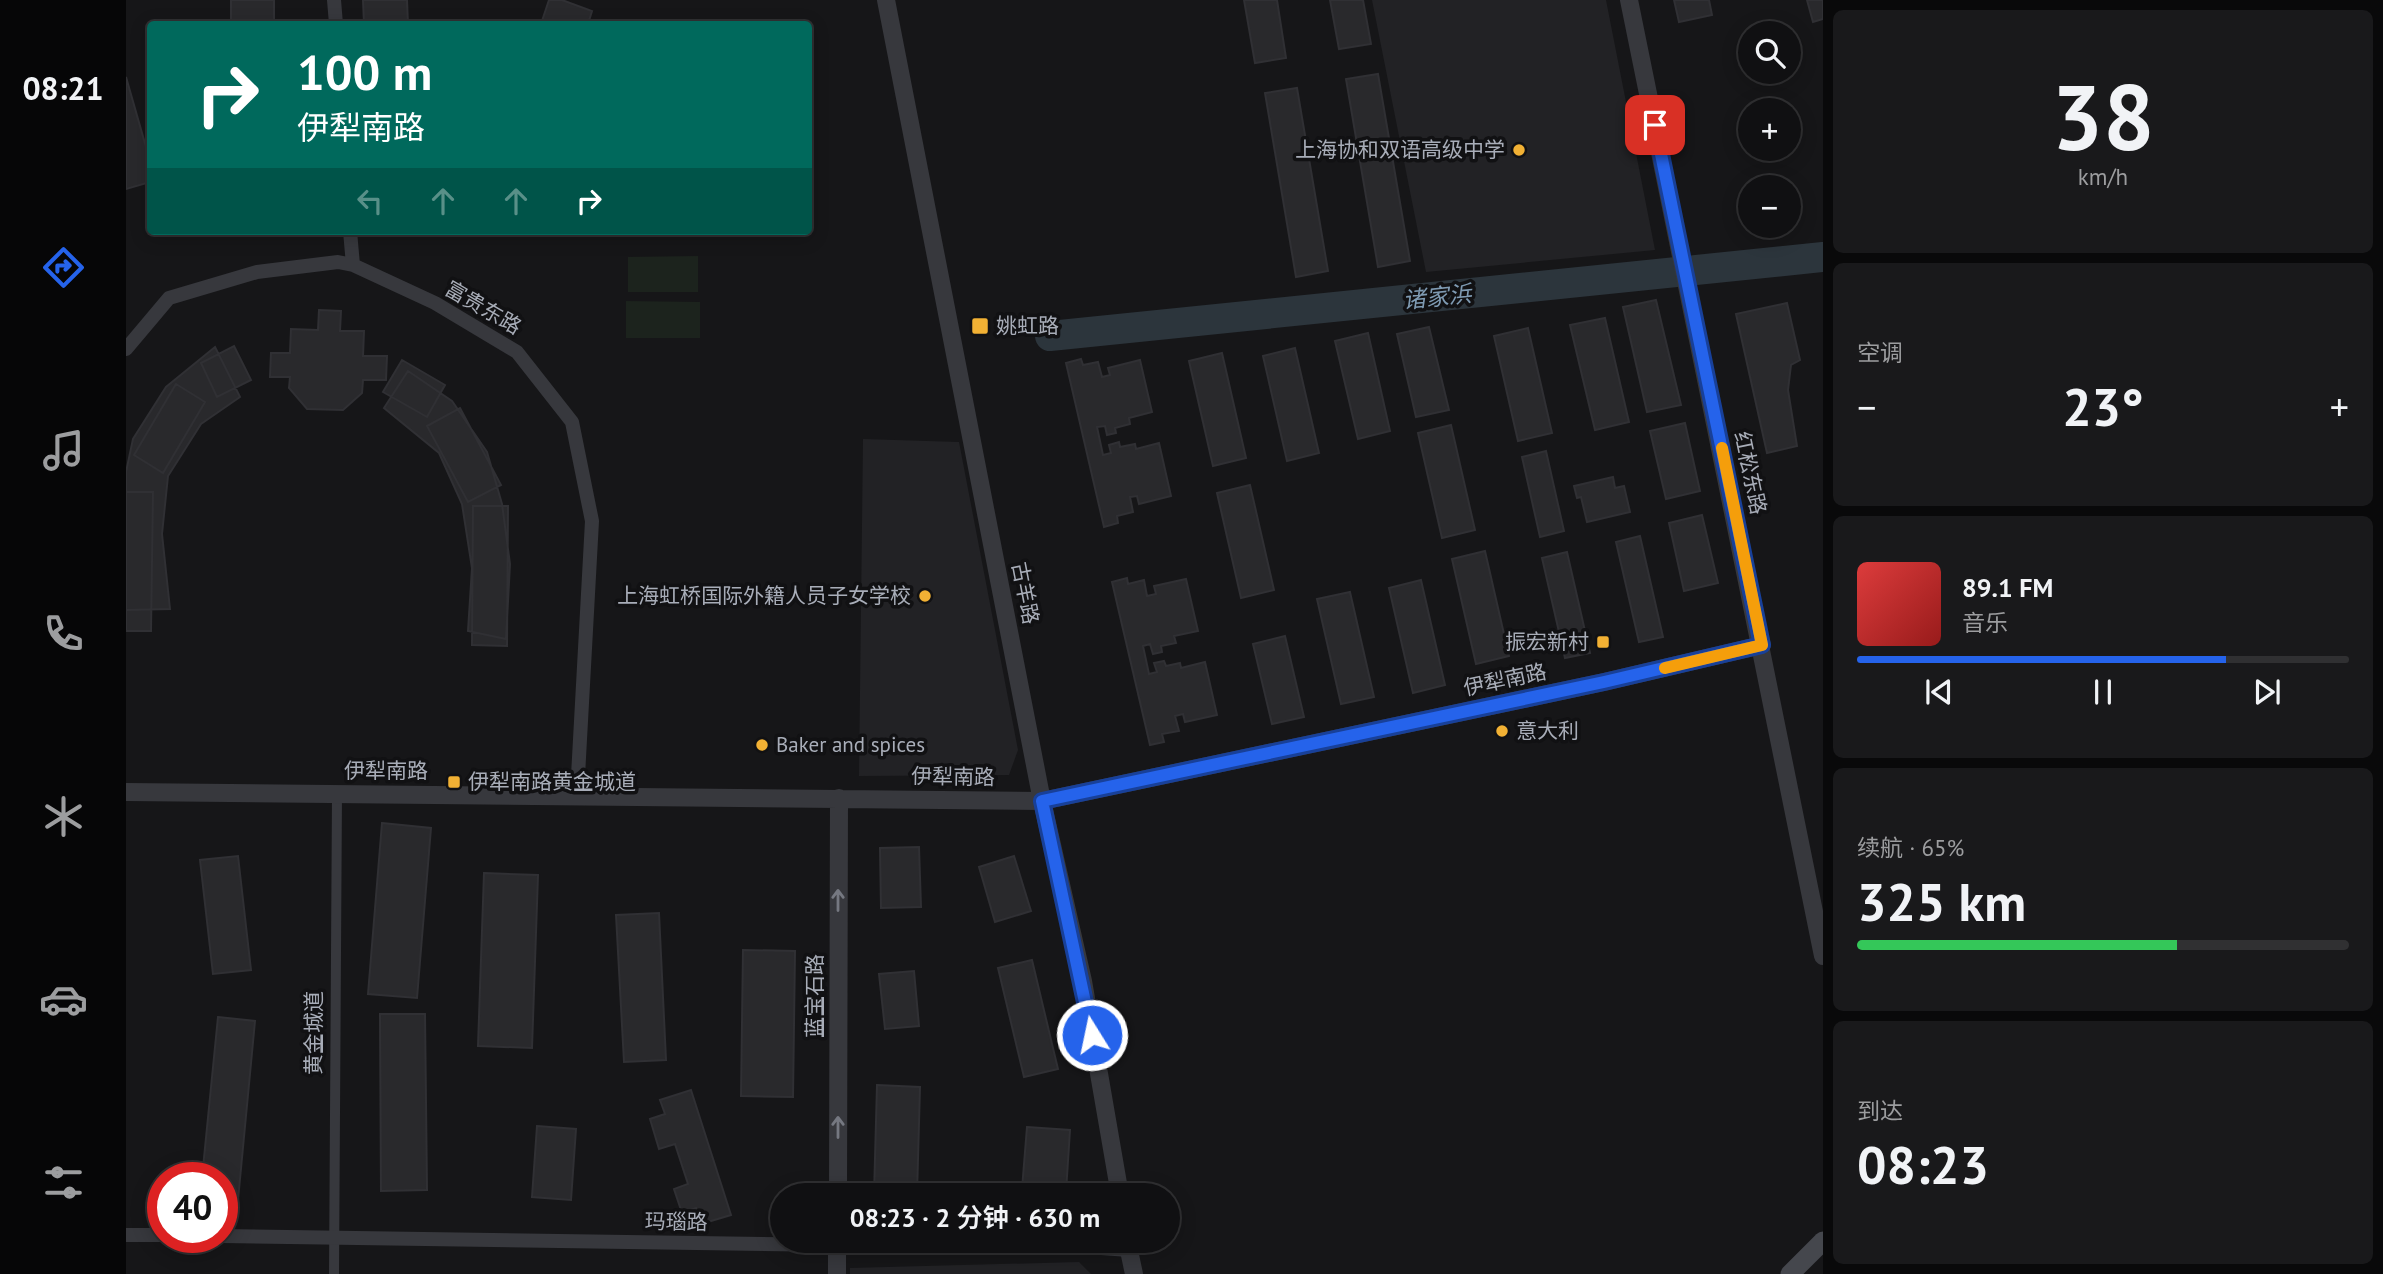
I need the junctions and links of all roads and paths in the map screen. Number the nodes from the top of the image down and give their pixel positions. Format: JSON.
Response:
{"nodes":[{"id":1,"x":334,"y":0,"type":"edge"},
{"id":2,"x":886,"y":0,"type":"edge"},
{"id":3,"x":1629,"y":0,"type":"edge"},
{"id":4,"x":336,"y":21,"type":"edge"},
{"id":5,"x":350,"y":235,"type":"edge"},
{"id":6,"x":353,"y":265,"type":"junction"},
{"id":7,"x":126,"y":349,"type":"edge"},
{"id":8,"x":1762,"y":645,"type":"junction"},
{"id":9,"x":126,"y":792,"type":"edge"},
{"id":10,"x":337,"y":793,"type":"junction"},
{"id":11,"x":577,"y":794,"type":"junction"},
{"id":12,"x":839,"y":798,"type":"junction"},
{"id":13,"x":1042,"y":801,"type":"junction"},
{"id":14,"x":1823,"y":956,"type":"edge"},
{"id":15,"x":838,"y":1183,"type":"edge"},
{"id":16,"x":1118,"y":1183,"type":"edge"},
{"id":17,"x":126,"y":1235,"type":"edge"},
{"id":18,"x":147,"y":1235,"type":"edge"},
{"id":19,"x":238,"y":1236,"type":"edge"},
{"id":20,"x":334,"y":1238,"type":"junction"},
{"id":21,"x":1823,"y":1241,"type":"edge"},
{"id":22,"x":770,"y":1242,"type":"edge"},
{"id":23,"x":837,"y":1253,"type":"edge"},
{"id":24,"x":1130,"y":1253,"type":"edge"},
{"id":25,"x":334,"y":1274,"type":"edge"},
{"id":26,"x":837,"y":1274,"type":"edge"},
{"id":27,"x":1134,"y":1274,"type":"edge"},
{"id":28,"x":1790,"y":1274,"type":"edge"}],
"edges":[{"from":1,"to":4,"type":"street"},
{"from":2,"to":13,"type":"street","name":"古羊路"},
{"from":3,"to":8,"type":"street","name":"红松东路"},
{"from":5,"to":6,"type":"street"},
{"from":6,"to":7,"type":"street","name":"富贵东路"},
{"from":6,"to":11,"type":"street","name":"富贵东路"},
{"from":8,"to":13,"type":"street","name":"伊犁南路"},
{"from":8,"to":14,"type":"street","name":"红松东路"},
{"from":9,"to":10,"type":"street","name":"伊犁南路"},
{"from":10,"to":11,"type":"street","name":"伊犁南路"},
{"from":10,"to":20,"type":"street","name":"黄金城道"},
{"from":11,"to":12,"type":"street","name":"伊犁南路"},
{"from":12,"to":13,"type":"street","name":"伊犁南路"},
{"from":15,"to":12,"type":"street","name":"蓝宝石路","one_way":true},
{"from":13,"to":16,"type":"street","name":"古羊路"},
{"from":17,"to":18,"type":"street"},
{"from":19,"to":20,"type":"street","name":"玛瑙路"},
{"from":20,"to":22,"type":"street","name":"玛瑙路"},
{"from":20,"to":25,"type":"street","name":"黄金城道"},
{"from":21,"to":28,"type":"main road"},
{"from":23,"to":26,"type":"street"},
{"from":24,"to":27,"type":"street"}]}
